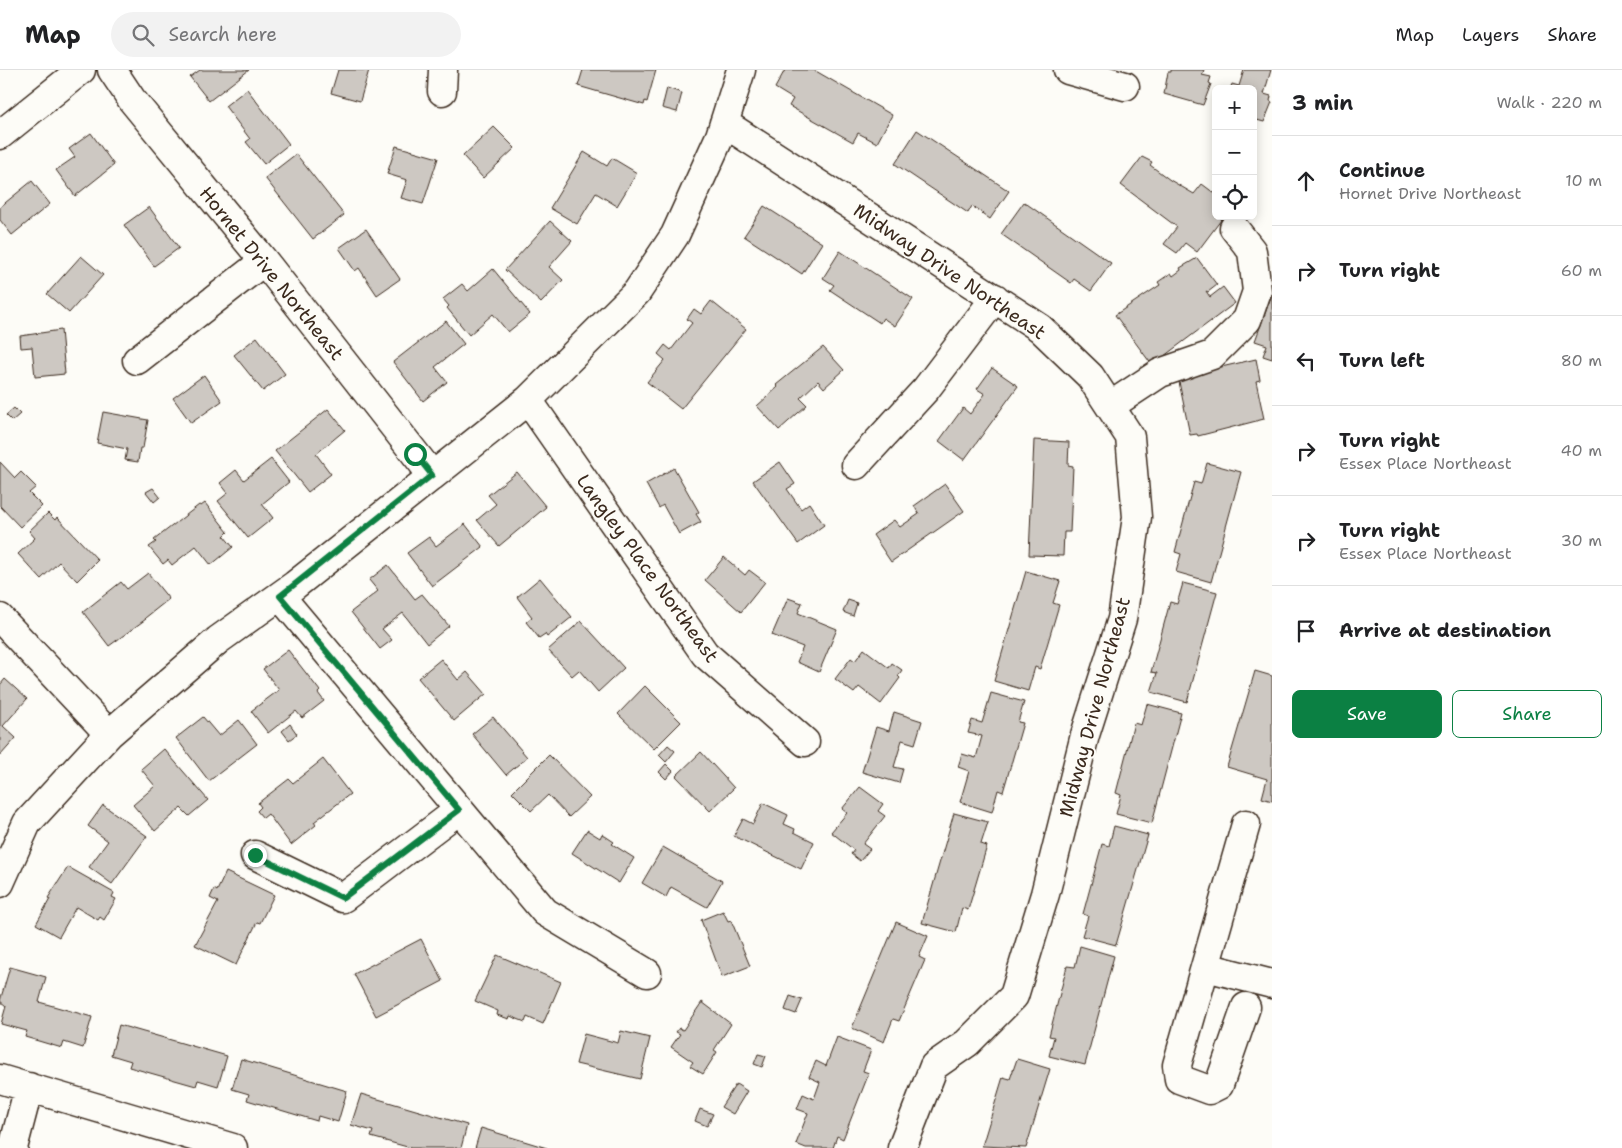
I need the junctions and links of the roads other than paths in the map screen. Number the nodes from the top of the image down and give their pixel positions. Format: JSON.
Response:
{"nodes":[{"id":1,"x":81,"y":70,"type":"edge"},
{"id":2,"x":112,"y":70,"type":"edge"},
{"id":3,"x":741,"y":70,"type":"edge"},
{"id":4,"x":1068,"y":70,"type":"edge"},
{"id":5,"x":1125,"y":86,"type":"dead end"},
{"id":6,"x":724,"y":123,"type":"junction"},
{"id":7,"x":0,"y":135,"type":"edge"},
{"id":8,"x":1234,"y":228,"type":"dead end"},
{"id":9,"x":264,"y":261,"type":"junction"},
{"id":10,"x":995,"y":298,"type":"junction"},
{"id":11,"x":137,"y":360,"type":"dead end"},
{"id":12,"x":528,"y":400,"type":"junction"},
{"id":13,"x":1110,"y":406,"type":"junction"},
{"id":14,"x":856,"y":465,"type":"dead end"},
{"id":15,"x":432,"y":475,"type":"junction"},
{"id":16,"x":280,"y":596,"type":"junction"},
{"id":17,"x":0,"y":618,"type":"edge"},
{"id":18,"x":109,"y":734,"type":"junction"},
{"id":19,"x":804,"y":742,"type":"dead end"},
{"id":20,"x":459,"y":810,"type":"junction"},
{"id":21,"x":1246,"y":824,"type":"dead end"},
{"id":22,"x":255,"y":855,"type":"dead end"},
{"id":23,"x":0,"y":883,"type":"edge"},
{"id":24,"x":1206,"y":967,"type":"junction"},
{"id":25,"x":647,"y":973,"type":"dead end"},
{"id":26,"x":1272,"y":984,"type":"edge"},
{"id":27,"x":1246,"y":1007,"type":"dead end"},
{"id":28,"x":0,"y":1078,"type":"edge"},
{"id":29,"x":30,"y":1087,"type":"junction"},
{"id":30,"x":13,"y":1148,"type":"edge"},
{"id":31,"x":233,"y":1148,"type":"edge"},
{"id":32,"x":902,"y":1148,"type":"edge"}],
"edges":[{"from":1,"to":7,"type":"street"},
{"from":2,"to":9,"type":"street","name":"Hornet Drive Northeast"},
{"from":3,"to":6,"type":"street"},
{"from":4,"to":5,"type":"street"},
{"from":6,"to":10,"type":"street","name":"Midway Drive Northeast"},
{"from":6,"to":12,"type":"street"},
{"from":8,"to":13,"type":"street"},
{"from":9,"to":11,"type":"street"},
{"from":9,"to":15,"type":"street","name":"Hornet Drive Northeast"},
{"from":10,"to":13,"type":"street","name":"Midway Drive Northeast"},
{"from":10,"to":14,"type":"street"},
{"from":12,"to":15,"type":"street"},
{"from":12,"to":19,"type":"street","name":"Langley Place Northeast"},
{"from":13,"to":32,"type":"street","name":"Midway Drive Northeast"},
{"from":15,"to":16,"type":"street"},
{"from":16,"to":18,"type":"street"},
{"from":16,"to":20,"type":"street"},
{"from":17,"to":18,"type":"street"},
{"from":18,"to":23,"type":"street"},
{"from":20,"to":22,"type":"street"},
{"from":20,"to":25,"type":"street"},
{"from":21,"to":24,"type":"street"},
{"from":24,"to":26,"type":"street"},
{"from":24,"to":27,"type":"street"},
{"from":28,"to":29,"type":"street"},
{"from":29,"to":30,"type":"street"},
{"from":29,"to":31,"type":"street"}]}
